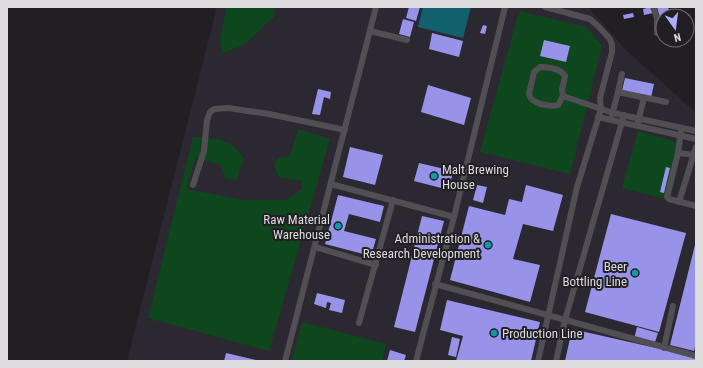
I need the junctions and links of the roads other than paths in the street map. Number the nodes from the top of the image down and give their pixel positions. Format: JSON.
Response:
{"nodes":[{"id":1,"x":376,"y":7,"type":"edge"},
{"id":2,"x":505,"y":7,"type":"edge"},
{"id":3,"x":545,"y":7,"type":"edge"},
{"id":4,"x":370,"y":32,"type":"junction"},
{"id":5,"x":407,"y":40,"type":"dead end"},
{"id":6,"x":622,"y":74,"type":"dead end"},
{"id":7,"x":618,"y":92,"type":"junction"},
{"id":8,"x":563,"y":96,"type":"junction"},
{"id":9,"x":644,"y":98,"type":"junction"},
{"id":10,"x":666,"y":102,"type":"dead end"},
{"id":11,"x":601,"y":109,"type":"junction"},
{"id":12,"x":613,"y":113,"type":"junction"},
{"id":13,"x":624,"y":115,"type":"junction"},
{"id":14,"x":598,"y":117,"type":"junction"},
{"id":15,"x":639,"y":118,"type":"junction"},
{"id":16,"x":611,"y":120,"type":"junction"},
{"id":17,"x":622,"y":122,"type":"junction"},
{"id":18,"x":638,"y":125,"type":"junction"},
{"id":19,"x":682,"y":128,"type":"junction"},
{"id":20,"x":344,"y":130,"type":"junction"},
{"id":21,"x":696,"y":131,"type":"edge"},
{"id":22,"x":681,"y":135,"type":"junction"},
{"id":23,"x":696,"y":139,"type":"edge"},
{"id":24,"x":696,"y":147,"type":"edge"},
{"id":25,"x":678,"y":153,"type":"junction"},
{"id":26,"x":694,"y":155,"type":"edge"},
{"id":27,"x":331,"y":184,"type":"junction"},
{"id":28,"x":194,"y":185,"type":"dead end"},
{"id":29,"x":393,"y":200,"type":"junction"},
{"id":30,"x":679,"y":202,"type":"junction"},
{"id":31,"x":696,"y":204,"type":"edge"},
{"id":32,"x":454,"y":217,"type":"junction"},
{"id":33,"x":315,"y":247,"type":"junction"},
{"id":34,"x":376,"y":265,"type":"junction"},
{"id":35,"x":436,"y":284,"type":"junction"},
{"id":36,"x":673,"y":306,"type":"dead end"},
{"id":37,"x":549,"y":316,"type":"junction"},
{"id":38,"x":565,"y":320,"type":"junction"},
{"id":39,"x":359,"y":323,"type":"dead end"},
{"id":40,"x":664,"y":348,"type":"junction"},
{"id":41,"x":696,"y":356,"type":"edge"},
{"id":42,"x":285,"y":361,"type":"edge"},
{"id":43,"x":416,"y":361,"type":"edge"},
{"id":44,"x":538,"y":361,"type":"edge"},
{"id":45,"x":556,"y":361,"type":"edge"}],
"edges":[{"from":1,"to":4,"type":"street"},
{"from":2,"to":32,"type":"street"},
{"from":3,"to":11,"type":"street"},
{"from":4,"to":5,"type":"street"},
{"from":4,"to":20,"type":"street"},
{"from":6,"to":7,"type":"street"},
{"from":7,"to":9,"type":"street"},
{"from":7,"to":12,"type":"street"},
{"from":8,"to":8,"type":"street"},
{"from":8,"to":11,"type":"street"},
{"from":9,"to":10,"type":"street"},
{"from":9,"to":15,"type":"street"},
{"from":11,"to":12,"type":"street"},
{"from":11,"to":14,"type":"street"},
{"from":12,"to":13,"type":"street"},
{"from":12,"to":16,"type":"street"},
{"from":13,"to":15,"type":"street"},
{"from":13,"to":17,"type":"street"},
{"from":14,"to":16,"type":"street"},
{"from":14,"to":37,"type":"street"},
{"from":15,"to":18,"type":"street"},
{"from":15,"to":19,"type":"street"},
{"from":16,"to":17,"type":"street"},
{"from":17,"to":18,"type":"street"},
{"from":17,"to":38,"type":"street"},
{"from":18,"to":22,"type":"street"},
{"from":19,"to":21,"type":"street"},
{"from":19,"to":22,"type":"street"},
{"from":20,"to":27,"type":"street"},
{"from":20,"to":28,"type":"street"},
{"from":22,"to":23,"type":"street"},
{"from":22,"to":25,"type":"street"},
{"from":24,"to":26,"type":"street"},
{"from":25,"to":26,"type":"street"},
{"from":25,"to":30,"type":"street"},
{"from":26,"to":30,"type":"street"},
{"from":27,"to":29,"type":"street"},
{"from":27,"to":33,"type":"street"},
{"from":29,"to":32,"type":"street"},
{"from":29,"to":34,"type":"street"},
{"from":30,"to":31,"type":"street"},
{"from":32,"to":35,"type":"street"},
{"from":33,"to":34,"type":"street"},
{"from":33,"to":42,"type":"street"},
{"from":34,"to":39,"type":"street"},
{"from":35,"to":37,"type":"street"},
{"from":35,"to":43,"type":"street"},
{"from":36,"to":40,"type":"street"},
{"from":37,"to":38,"type":"street"},
{"from":37,"to":44,"type":"street"},
{"from":38,"to":40,"type":"street"},
{"from":38,"to":45,"type":"street"},
{"from":40,"to":41,"type":"street"}]}
